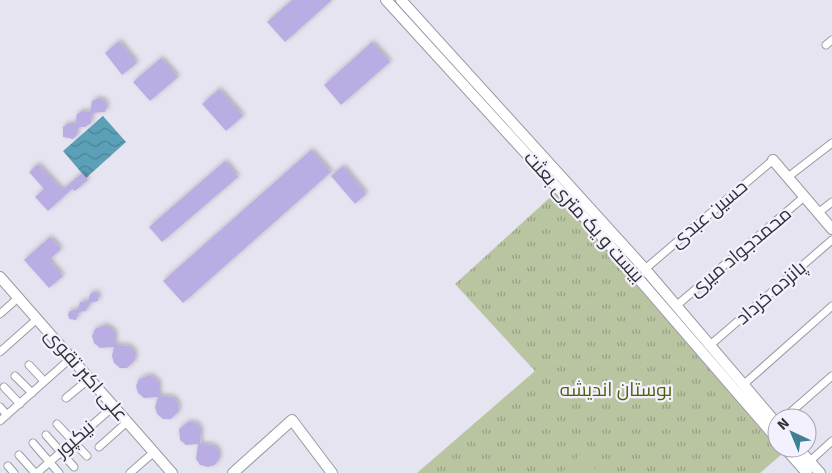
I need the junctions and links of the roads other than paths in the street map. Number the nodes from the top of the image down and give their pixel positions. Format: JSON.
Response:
{"nodes":[{"id":1,"x":386,"y":0,"type":"edge"},
{"id":2,"x":402,"y":0,"type":"edge"},
{"id":3,"x":832,"y":40,"type":"edge"},
{"id":4,"x":826,"y":45,"type":"dead end"},
{"id":5,"x":832,"y":143,"type":"edge"},
{"id":6,"x":773,"y":160,"type":"joint"},
{"id":7,"x":788,"y":177,"type":"junction"},
{"id":8,"x":804,"y":197,"type":"junction"},
{"id":9,"x":832,"y":202,"type":"edge"},
{"id":10,"x":818,"y":213,"type":"junction"},
{"id":11,"x":832,"y":229,"type":"edge"},
{"id":12,"x":832,"y":240,"type":"edge"},
{"id":13,"x":645,"y":269,"type":"junction"},
{"id":14,"x":0,"y":277,"type":"edge"},
{"id":15,"x":18,"y":298,"type":"junction"},
{"id":16,"x":676,"y":306,"type":"junction"},
{"id":17,"x":832,"y":306,"type":"edge"},
{"id":18,"x":0,"y":314,"type":"edge"},
{"id":19,"x":37,"y":319,"type":"junction"},
{"id":20,"x":710,"y":346,"type":"junction"},
{"id":21,"x":0,"y":352,"type":"edge"},
{"id":22,"x":71,"y":358,"type":"junction"},
{"id":23,"x":29,"y":365,"type":"dead end"},
{"id":24,"x":16,"y":376,"type":"dead end"},
{"id":25,"x":832,"y":376,"type":"edge"},
{"id":26,"x":89,"y":379,"type":"junction"},
{"id":27,"x":44,"y":382,"type":"junction"},
{"id":28,"x":743,"y":385,"type":"junction"},
{"id":29,"x":4,"y":386,"type":"dead end"},
{"id":30,"x":32,"y":393,"type":"junction"},
{"id":31,"x":66,"y":398,"type":"dead end"},
{"id":32,"x":20,"y":404,"type":"junction"},
{"id":33,"x":114,"y":406,"type":"junction"},
{"id":34,"x":0,"y":407,"type":"edge"},
{"id":35,"x":795,"y":408,"type":"edge"},
{"id":36,"x":767,"y":413,"type":"edge"},
{"id":37,"x":7,"y":415,"type":"junction"},
{"id":38,"x":0,"y":421,"type":"edge"},
{"id":39,"x":127,"y":422,"type":"junction"},
{"id":40,"x":57,"y":424,"type":"dead end"},
{"id":41,"x":767,"y":426,"type":"edge"},
{"id":42,"x":46,"y":435,"type":"dead end"},
{"id":43,"x":73,"y":441,"type":"junction"},
{"id":44,"x":832,"y":441,"type":"edge"},
{"id":45,"x":33,"y":444,"type":"dead end"},
{"id":46,"x":99,"y":447,"type":"dead end"},
{"id":47,"x":61,"y":451,"type":"junction"},
{"id":48,"x":154,"y":452,"type":"junction"},
{"id":49,"x":19,"y":456,"type":"dead end"},
{"id":50,"x":87,"y":456,"type":"dead end"},
{"id":51,"x":794,"y":458,"type":"edge"},
{"id":52,"x":807,"y":458,"type":"edge"},
{"id":53,"x":810,"y":461,"type":"junction"},
{"id":54,"x":49,"y":462,"type":"junction"},
{"id":55,"x":8,"y":466,"type":"dead end"},
{"id":56,"x":74,"y":467,"type":"dead end"},
{"id":57,"x":14,"y":473,"type":"edge"},
{"id":58,"x":36,"y":473,"type":"edge"},
{"id":59,"x":59,"y":473,"type":"edge"},
{"id":60,"x":130,"y":473,"type":"edge"},
{"id":61,"x":172,"y":473,"type":"edge"},
{"id":62,"x":233,"y":473,"type":"edge"},
{"id":63,"x":332,"y":473,"type":"edge"},
{"id":64,"x":807,"y":473,"type":"edge"},
{"id":65,"x":820,"y":473,"type":"edge"}],
"edges":[{"from":1,"to":41,"type":"street","name":"بیست و یک متری بعثت"},
{"from":2,"to":13,"type":"street","name":"بیست و یک متری بعثت"},
{"from":3,"to":4,"type":"street"},
{"from":5,"to":7,"type":"street"},
{"from":6,"to":7,"type":"street"},
{"from":6,"to":13,"type":"street","name":"حسین عبدی"},
{"from":7,"to":8,"type":"street"},
{"from":8,"to":10,"type":"street"},
{"from":8,"to":16,"type":"street","name":"محمدجواد میری"},
{"from":9,"to":10,"type":"street"},
{"from":10,"to":11,"type":"street"},
{"from":12,"to":20,"type":"street","name":"پانزده خرداد"},
{"from":13,"to":16,"type":"street","name":"بیست و یک متری بعثت"},
{"from":14,"to":15,"type":"street","name":"علی اکبر تقوی"},
{"from":15,"to":18,"type":"street"},
{"from":15,"to":19,"type":"street","name":"علی اکبر تقوی"},
{"from":16,"to":20,"type":"street","name":"بیست و یک متری بعثت"},
{"from":17,"to":28,"type":"street"},
{"from":19,"to":21,"type":"street"},
{"from":19,"to":22,"type":"street","name":"علی اکبر تقوی"},
{"from":20,"to":28,"type":"street","name":"بیست و یک متری بعثت"},
{"from":22,"to":26,"type":"street","name":"علی اکبر تقوی"},
{"from":22,"to":27,"type":"street"},
{"from":23,"to":27,"type":"street"},
{"from":24,"to":30,"type":"street"},
{"from":25,"to":35,"type":"street"},
{"from":26,"to":31,"type":"street"},
{"from":26,"to":33,"type":"street","name":"علی اکبر تقوی"},
{"from":27,"to":30,"type":"street"},
{"from":28,"to":36,"type":"street","name":"بیست و یک متری بعثت"},
{"from":29,"to":32,"type":"street"},
{"from":30,"to":32,"type":"street"},
{"from":32,"to":37,"type":"street"},
{"from":33,"to":39,"type":"street","name":"علی اکبر تقوی"},
{"from":33,"to":43,"type":"street","name":"نیکپور"},
{"from":34,"to":37,"type":"street"},
{"from":37,"to":38,"type":"street"},
{"from":39,"to":46,"type":"street"},
{"from":39,"to":48,"type":"street","name":"علی اکبر تقوی"},
{"from":40,"to":43,"type":"street"},
{"from":42,"to":47,"type":"street"},
{"from":43,"to":47,"type":"street","name":"نیکپور"},
{"from":43,"to":50,"type":"street"},
{"from":44,"to":53,"type":"street"},
{"from":45,"to":54,"type":"street"},
{"from":47,"to":54,"type":"street","name":"نیکپور"},
{"from":47,"to":56,"type":"street"},
{"from":48,"to":60,"type":"street"},
{"from":48,"to":61,"type":"street","name":"علی اکبر تقوی"},
{"from":49,"to":58,"type":"street"},
{"from":51,"to":64,"type":"street"},
{"from":52,"to":53,"type":"street"},
{"from":53,"to":65,"type":"street"},
{"from":54,"to":58,"type":"street","name":"نیکپور"},
{"from":54,"to":59,"type":"street"},
{"from":55,"to":57,"type":"street"},
{"from":62,"to":63,"type":"street"}]}
